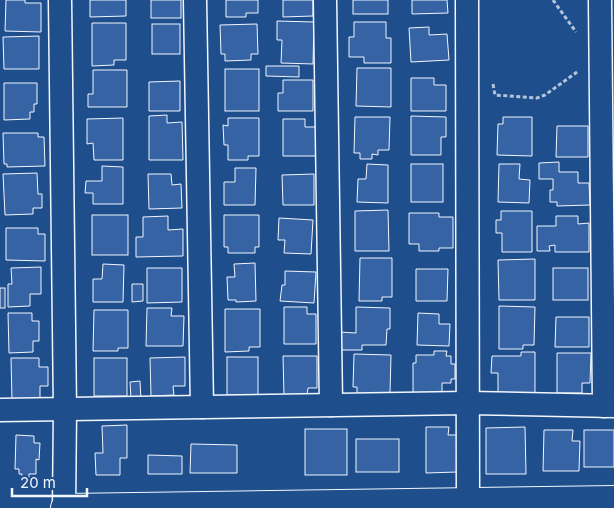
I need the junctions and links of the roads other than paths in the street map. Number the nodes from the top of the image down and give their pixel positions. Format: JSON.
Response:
{"nodes":[{"id":1,"x":60,"y":0,"type":"edge"},
{"id":2,"x":195,"y":0,"type":"edge"},
{"id":3,"x":325,"y":0,"type":"edge"},
{"id":4,"x":467,"y":0,"type":"edge"},
{"id":5,"x":600,"y":0,"type":"edge"},
{"id":6,"x":468,"y":403,"type":"junction"},
{"id":7,"x":331,"y":406,"type":"junction"},
{"id":8,"x":609,"y":406,"type":"edge"},
{"id":9,"x":202,"y":408,"type":"junction"},
{"id":10,"x":0,"y":410,"type":"edge"},
{"id":11,"x":65,"y":410,"type":"junction"},
{"id":12,"x":614,"y":500,"type":"edge"},
{"id":13,"x":468,"y":502,"type":"junction"},
{"id":14,"x":64,"y":508,"type":"edge"}],
"edges":[{"from":1,"to":11,"type":"street"},
{"from":2,"to":9,"type":"street"},
{"from":3,"to":7,"type":"street"},
{"from":4,"to":6,"type":"street"},
{"from":5,"to":8,"type":"street"},
{"from":6,"to":7,"type":"street"},
{"from":6,"to":8,"type":"street"},
{"from":6,"to":13,"type":"street"},
{"from":7,"to":9,"type":"street"},
{"from":9,"to":11,"type":"street"},
{"from":10,"to":11,"type":"street"},
{"from":11,"to":14,"type":"street"},
{"from":12,"to":13,"type":"street"},
{"from":13,"to":14,"type":"street"}]}
